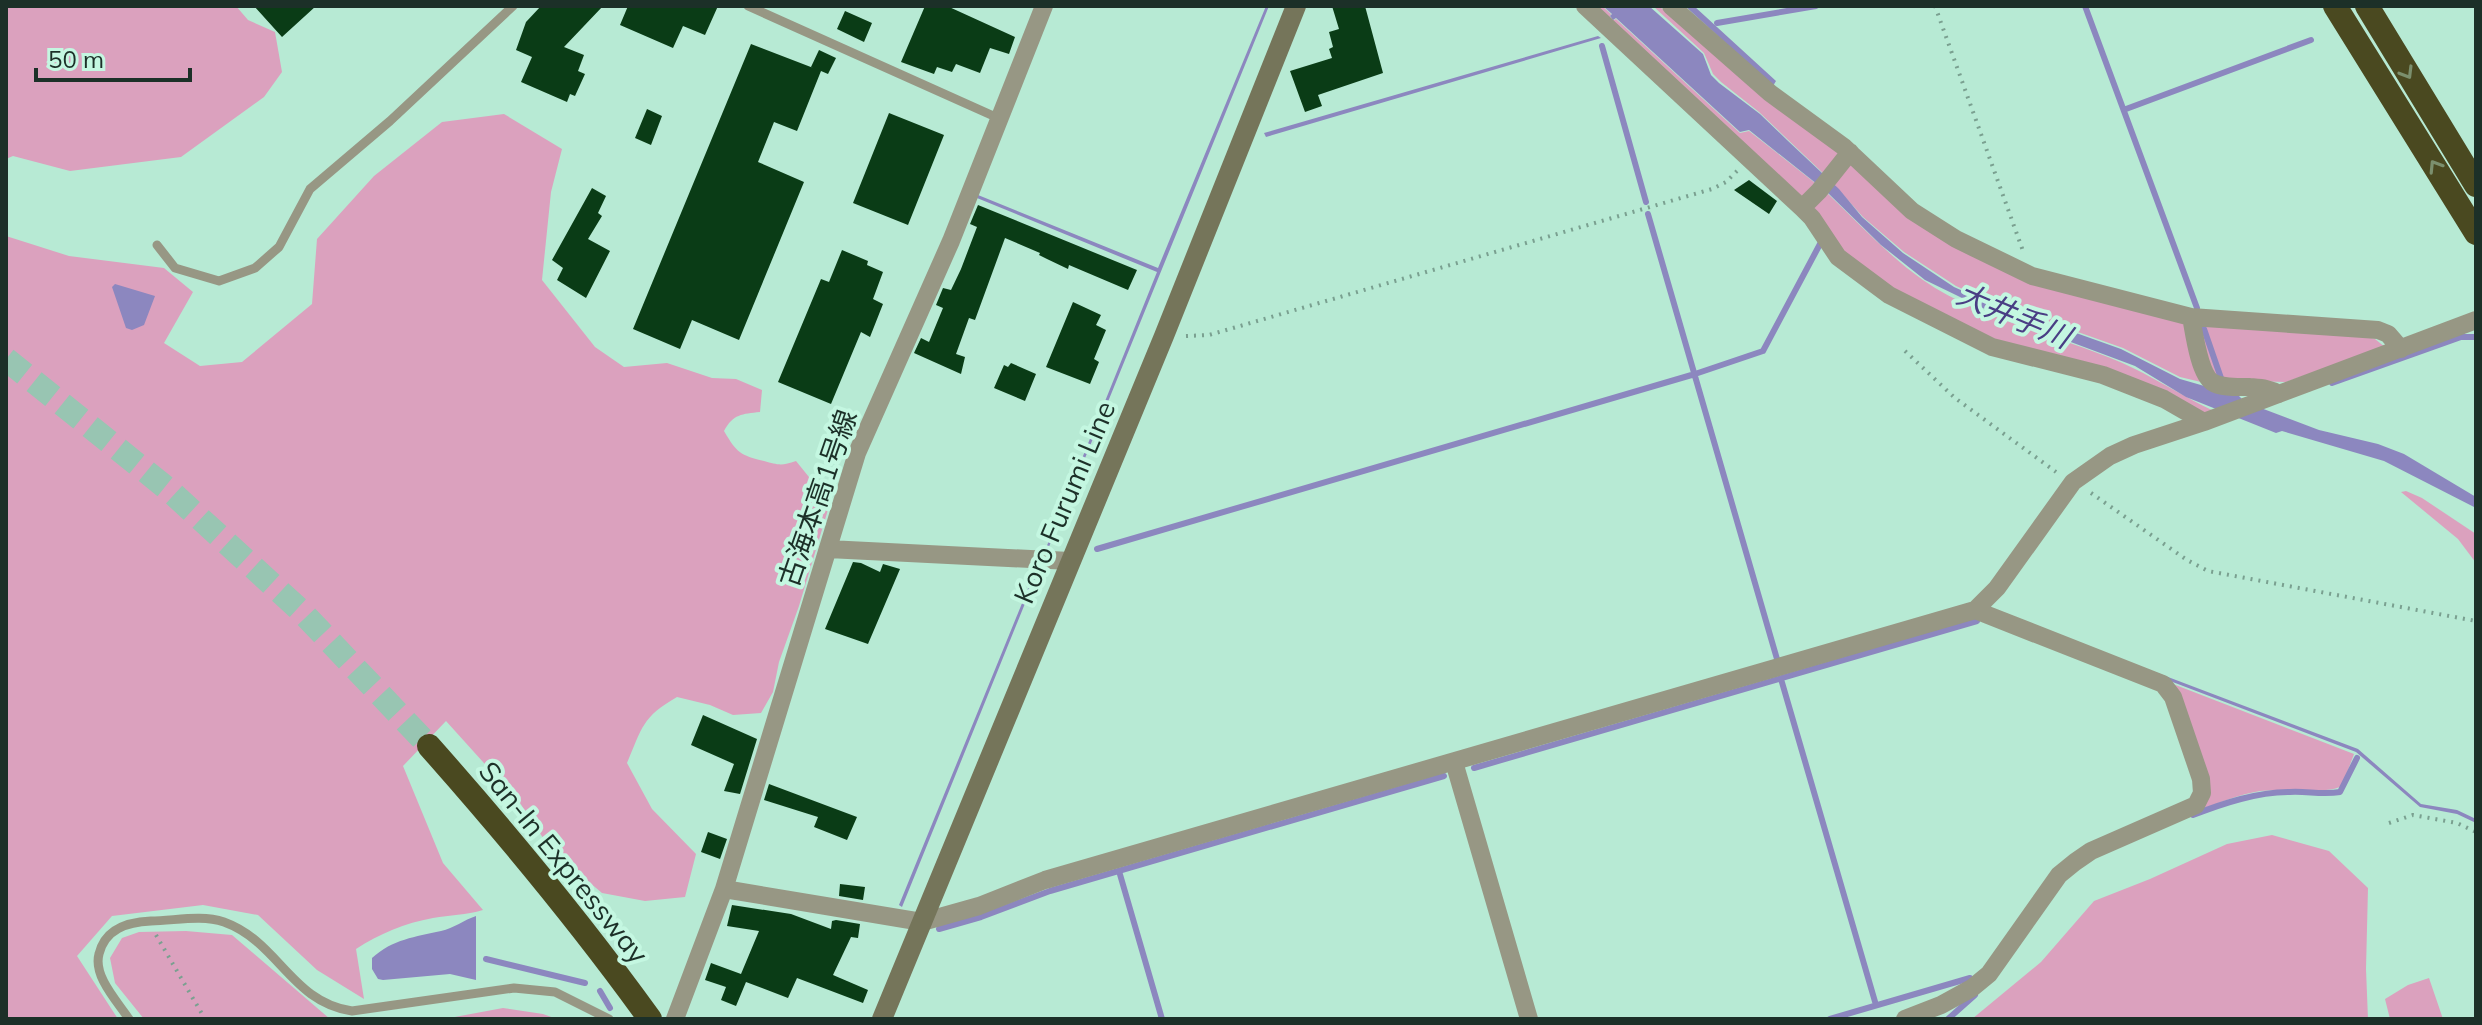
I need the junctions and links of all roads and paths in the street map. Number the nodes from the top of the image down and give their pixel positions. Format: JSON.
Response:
{"nodes":[{"id":1,"x":513,"y":6,"type":"edge"},
{"id":2,"x":748,"y":6,"type":"edge"},
{"id":3,"x":1044,"y":6,"type":"edge"},
{"id":4,"x":1296,"y":6,"type":"edge"},
{"id":5,"x":1585,"y":6,"type":"edge"},
{"id":6,"x":1671,"y":6,"type":"edge"},
{"id":7,"x":1935,"y":6,"type":"edge"},
{"id":8,"x":2335,"y":6,"type":"edge"},
{"id":9,"x":2367,"y":6,"type":"edge"},
{"id":10,"x":998,"y":118,"type":"junction"},
{"id":11,"x":1850,"y":152,"type":"junction"},
{"id":12,"x":1748,"y":159,"type":"junction"},
{"id":13,"x":2476,"y":185,"type":"edge"},
{"id":14,"x":1802,"y":208,"type":"junction"},
{"id":15,"x":2476,"y":233,"type":"edge"},
{"id":16,"x":157,"y":245,"type":"dead end"},
{"id":17,"x":2032,"y":276,"type":"junction"},
{"id":18,"x":2191,"y":317,"type":"junction"},
{"id":19,"x":2476,"y":320,"type":"edge"},
{"id":20,"x":1164,"y":336,"type":"junction"},
{"id":21,"x":2401,"y":349,"type":"junction"},
{"id":22,"x":1905,"y":351,"type":"dead end"},
{"id":23,"x":2279,"y":394,"type":"junction"},
{"id":24,"x":2209,"y":420,"type":"junction"},
{"id":25,"x":2073,"y":482,"type":"junction"},
{"id":26,"x":828,"y":549,"type":"junction"},
{"id":27,"x":1070,"y":561,"type":"junction"},
{"id":28,"x":1975,"y":610,"type":"junction"},
{"id":29,"x":2476,"y":621,"type":"edge"},
{"id":30,"x":423,"y":750,"type":"tunnel mouth"},
{"id":31,"x":1454,"y":762,"type":"junction"},
{"id":32,"x":2389,"y":823,"type":"dead end"},
{"id":33,"x":2476,"y":832,"type":"edge"},
{"id":34,"x":501,"y":838,"type":"junction"},
{"id":35,"x":724,"y":889,"type":"junction"},
{"id":36,"x":148,"y":921,"type":"junction"},
{"id":37,"x":922,"y":922,"type":"junction"},
{"id":38,"x":129,"y":1019,"type":"edge"},
{"id":39,"x":205,"y":1019,"type":"edge"},
{"id":40,"x":609,"y":1019,"type":"edge"},
{"id":41,"x":632,"y":1019,"type":"edge"},
{"id":42,"x":650,"y":1019,"type":"edge"},
{"id":43,"x":675,"y":1019,"type":"edge"},
{"id":44,"x":882,"y":1019,"type":"edge"},
{"id":45,"x":1529,"y":1019,"type":"edge"},
{"id":46,"x":1905,"y":1019,"type":"edge"}],
"edges":[{"from":1,"to":16,"type":"lane"},
{"from":2,"to":10,"type":"lane"},
{"from":3,"to":10,"type":"street","name":"古海本高1号線"},
{"from":4,"to":20,"type":"main road","name":"Koro Furumi Line"},
{"from":5,"to":12,"type":"street"},
{"from":6,"to":11,"type":"street"},
{"from":7,"to":17,"type":"path"},
{"from":15,"to":8,"type":"highway","one_way":true},
{"from":9,"to":13,"type":"highway","one_way":true},
{"from":10,"to":26,"type":"street","name":"古海本高1号線"},
{"from":11,"to":14,"type":"street"},
{"from":11,"to":17,"type":"street"},
{"from":12,"to":14,"type":"street"},
{"from":12,"to":20,"type":"path"},
{"from":14,"to":24,"type":"street"},
{"from":17,"to":18,"type":"street"},
{"from":18,"to":21,"type":"street"},
{"from":18,"to":23,"type":"street"},
{"from":19,"to":21,"type":"street"},
{"from":20,"to":27,"type":"main road","name":"Koro Furumi Line"},
{"from":21,"to":23,"type":"street"},
{"from":22,"to":25,"type":"path"},
{"from":23,"to":24,"type":"street"},
{"from":24,"to":25,"type":"street"},
{"from":25,"to":28,"type":"street"},
{"from":25,"to":29,"type":"path"},
{"from":26,"to":27,"type":"street"},
{"from":26,"to":35,"type":"street","name":"古海本高1号線"},
{"from":27,"to":37,"type":"main road","name":"Koro Furumi Line"},
{"from":28,"to":31,"type":"street"},
{"from":28,"to":46,"type":"street"},
{"from":30,"to":34,"type":"highway","name":"San-In Expressway"},
{"from":31,"to":37,"type":"street"},
{"from":31,"to":45,"type":"street"},
{"from":32,"to":33,"type":"path"},
{"from":34,"to":41,"type":"highway","name":"San-In Expressway"},
{"from":34,"to":42,"type":"highway","name":"San-In Expressway"},
{"from":35,"to":37,"type":"street"},
{"from":35,"to":43,"type":"street","name":"古海本高1号線"},
{"from":36,"to":38,"type":"lane"},
{"from":36,"to":39,"type":"path"},
{"from":36,"to":40,"type":"lane"},
{"from":37,"to":44,"type":"main road","name":"Koro Furumi Line"}]}
